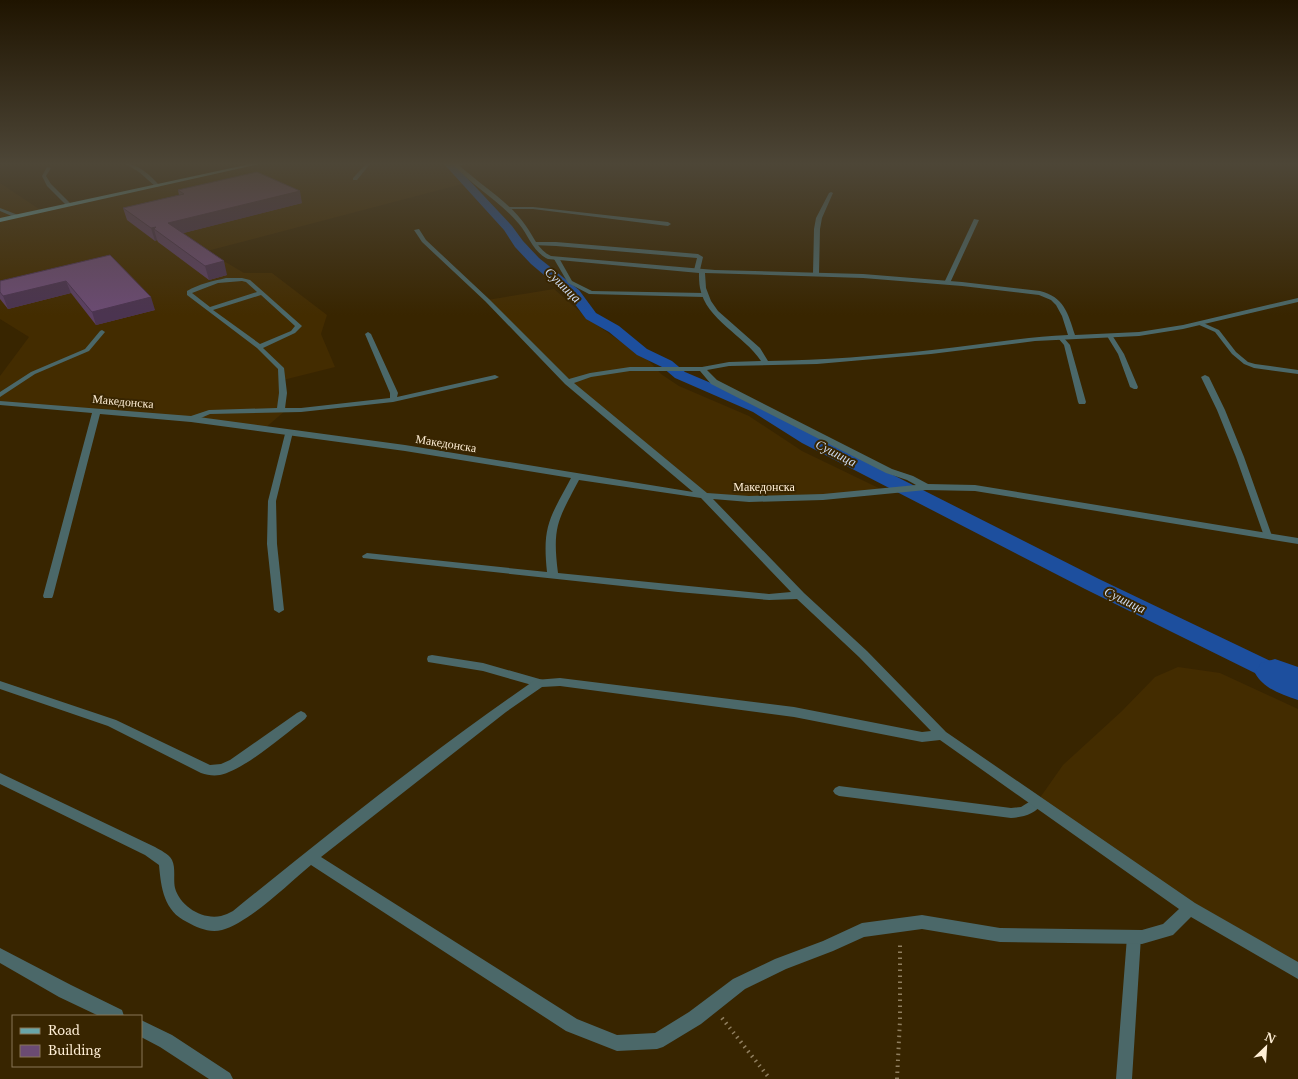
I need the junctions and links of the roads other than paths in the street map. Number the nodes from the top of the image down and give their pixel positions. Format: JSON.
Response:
{"nodes":[{"id":1,"x":13,"y":214,"type":"edge"},
{"id":2,"x":24,"y":214,"type":"edge"},
{"id":3,"x":512,"y":214,"type":"edge"},
{"id":4,"x":591,"y":214,"type":"edge"},
{"id":5,"x":821,"y":214,"type":"edge"},
{"id":6,"x":16,"y":216,"type":"junction"},
{"id":7,"x":0,"y":220,"type":"edge"},
{"id":8,"x":976,"y":220,"type":"dead end"},
{"id":9,"x":668,"y":224,"type":"dead end"},
{"id":10,"x":417,"y":230,"type":"dead end"},
{"id":11,"x":535,"y":244,"type":"junction"},
{"id":12,"x":557,"y":259,"type":"junction"},
{"id":13,"x":700,"y":271,"type":"junction"},
{"id":14,"x":816,"y":274,"type":"junction"},
{"id":15,"x":947,"y":283,"type":"junction"},
{"id":16,"x":262,"y":293,"type":"junction"},
{"id":17,"x":704,"y":295,"type":"junction"},
{"id":18,"x":1298,"y":300,"type":"edge"},
{"id":19,"x":208,"y":309,"type":"junction"},
{"id":20,"x":1199,"y":323,"type":"junction"},
{"id":21,"x":102,"y":332,"type":"dead end"},
{"id":22,"x":368,"y":334,"type":"dead end"},
{"id":23,"x":1110,"y":336,"type":"junction"},
{"id":24,"x":1072,"y":337,"type":"junction"},
{"id":25,"x":1061,"y":338,"type":"junction"},
{"id":26,"x":259,"y":347,"type":"junction"},
{"id":27,"x":766,"y":363,"type":"junction"},
{"id":28,"x":702,"y":369,"type":"junction"},
{"id":29,"x":1298,"y":372,"type":"edge"},
{"id":30,"x":495,"y":377,"type":"dead end"},
{"id":31,"x":1204,"y":377,"type":"dead end"},
{"id":32,"x":568,"y":382,"type":"junction"},
{"id":33,"x":1134,"y":387,"type":"dead end"},
{"id":34,"x":0,"y":395,"type":"edge"},
{"id":35,"x":393,"y":400,"type":"junction"},
{"id":36,"x":1082,"y":402,"type":"dead end"},
{"id":37,"x":0,"y":403,"type":"edge"},
{"id":38,"x":281,"y":410,"type":"junction"},
{"id":39,"x":98,"y":411,"type":"junction"},
{"id":40,"x":191,"y":419,"type":"junction"},
{"id":41,"x":289,"y":432,"type":"junction"},
{"id":42,"x":576,"y":476,"type":"junction"},
{"id":43,"x":926,"y":487,"type":"junction"},
{"id":44,"x":704,"y":496,"type":"junction"},
{"id":45,"x":1268,"y":536,"type":"junction"},
{"id":46,"x":1298,"y":541,"type":"edge"},
{"id":47,"x":367,"y":556,"type":"dead end"},
{"id":48,"x":553,"y":576,"type":"junction"},
{"id":49,"x":800,"y":595,"type":"junction"},
{"id":50,"x":48,"y":596,"type":"dead end"},
{"id":51,"x":279,"y":610,"type":"dead end"},
{"id":52,"x":432,"y":659,"type":"dead end"},
{"id":53,"x":539,"y":683,"type":"junction"},
{"id":54,"x":0,"y":685,"type":"edge"},
{"id":55,"x":302,"y":716,"type":"dead end"},
{"id":56,"x":942,"y":735,"type":"junction"},
{"id":57,"x":0,"y":778,"type":"edge"},
{"id":58,"x":839,"y":791,"type":"dead end"},
{"id":59,"x":1037,"y":802,"type":"junction"},
{"id":60,"x":310,"y":857,"type":"junction"},
{"id":61,"x":1190,"y":908,"type":"junction"},
{"id":62,"x":1134,"y":937,"type":"junction"},
{"id":63,"x":0,"y":955,"type":"edge"},
{"id":64,"x":1298,"y":971,"type":"edge"},
{"id":65,"x":114,"y":1015,"type":"edge"},
{"id":66,"x":142,"y":1029,"type":"edge"},
{"id":67,"x":224,"y":1079,"type":"edge"},
{"id":68,"x":1124,"y":1079,"type":"edge"}],
"edges":[{"from":1,"to":6,"type":"lane"},
{"from":2,"to":6,"type":"main road"},
{"from":3,"to":11,"type":"street"},
{"from":4,"to":9,"type":"lane"},
{"from":5,"to":14,"type":"lane"},
{"from":6,"to":7,"type":"main road"},
{"from":8,"to":15,"type":"lane"},
{"from":10,"to":32,"type":"street"},
{"from":11,"to":12,"type":"street"},
{"from":11,"to":13,"type":"lane"},
{"from":12,"to":13,"type":"street"},
{"from":12,"to":17,"type":"lane"},
{"from":13,"to":14,"type":"street"},
{"from":13,"to":17,"type":"street"},
{"from":14,"to":15,"type":"street"},
{"from":15,"to":24,"type":"street"},
{"from":16,"to":19,"type":"lane"},
{"from":16,"to":19,"type":"lane"},
{"from":16,"to":26,"type":"lane"},
{"from":17,"to":27,"type":"street"},
{"from":18,"to":20,"type":"street"},
{"from":19,"to":26,"type":"lane"},
{"from":20,"to":23,"type":"street"},
{"from":20,"to":29,"type":"lane"},
{"from":21,"to":34,"type":"lane"},
{"from":22,"to":35,"type":"lane"},
{"from":23,"to":24,"type":"street"},
{"from":23,"to":33,"type":"lane"},
{"from":24,"to":25,"type":"street"},
{"from":25,"to":27,"type":"street"},
{"from":25,"to":36,"type":"lane"},
{"from":26,"to":38,"type":"lane"},
{"from":27,"to":28,"type":"street"},
{"from":28,"to":32,"type":"street"},
{"from":28,"to":43,"type":"street"},
{"from":30,"to":35,"type":"lane"},
{"from":31,"to":45,"type":"lane"},
{"from":32,"to":44,"type":"street"},
{"from":35,"to":38,"type":"lane"},
{"from":37,"to":39,"type":"street","name":"Македонска"},
{"from":38,"to":40,"type":"lane"},
{"from":39,"to":40,"type":"street","name":"Македонска"},
{"from":39,"to":50,"type":"street"},
{"from":40,"to":41,"type":"street","name":"Македонска"},
{"from":41,"to":42,"type":"street","name":"Македонска"},
{"from":41,"to":51,"type":"lane"},
{"from":42,"to":44,"type":"street","name":"Македонска"},
{"from":42,"to":48,"type":"street"},
{"from":43,"to":44,"type":"street","name":"Македонска"},
{"from":43,"to":45,"type":"street","name":"Македонска"},
{"from":44,"to":49,"type":"street"},
{"from":45,"to":46,"type":"street","name":"Македонска"},
{"from":47,"to":48,"type":"street"},
{"from":48,"to":49,"type":"street"},
{"from":49,"to":56,"type":"street"},
{"from":52,"to":53,"type":"lane"},
{"from":53,"to":56,"type":"street"},
{"from":53,"to":60,"type":"street"},
{"from":54,"to":55,"type":"street"},
{"from":56,"to":59,"type":"street"},
{"from":57,"to":60,"type":"street"},
{"from":58,"to":59,"type":"lane"},
{"from":59,"to":61,"type":"street"},
{"from":60,"to":62,"type":"street"},
{"from":61,"to":62,"type":"street"},
{"from":61,"to":64,"type":"street"},
{"from":62,"to":68,"type":"lane"},
{"from":63,"to":65,"type":"street"},
{"from":66,"to":67,"type":"street"}]}
